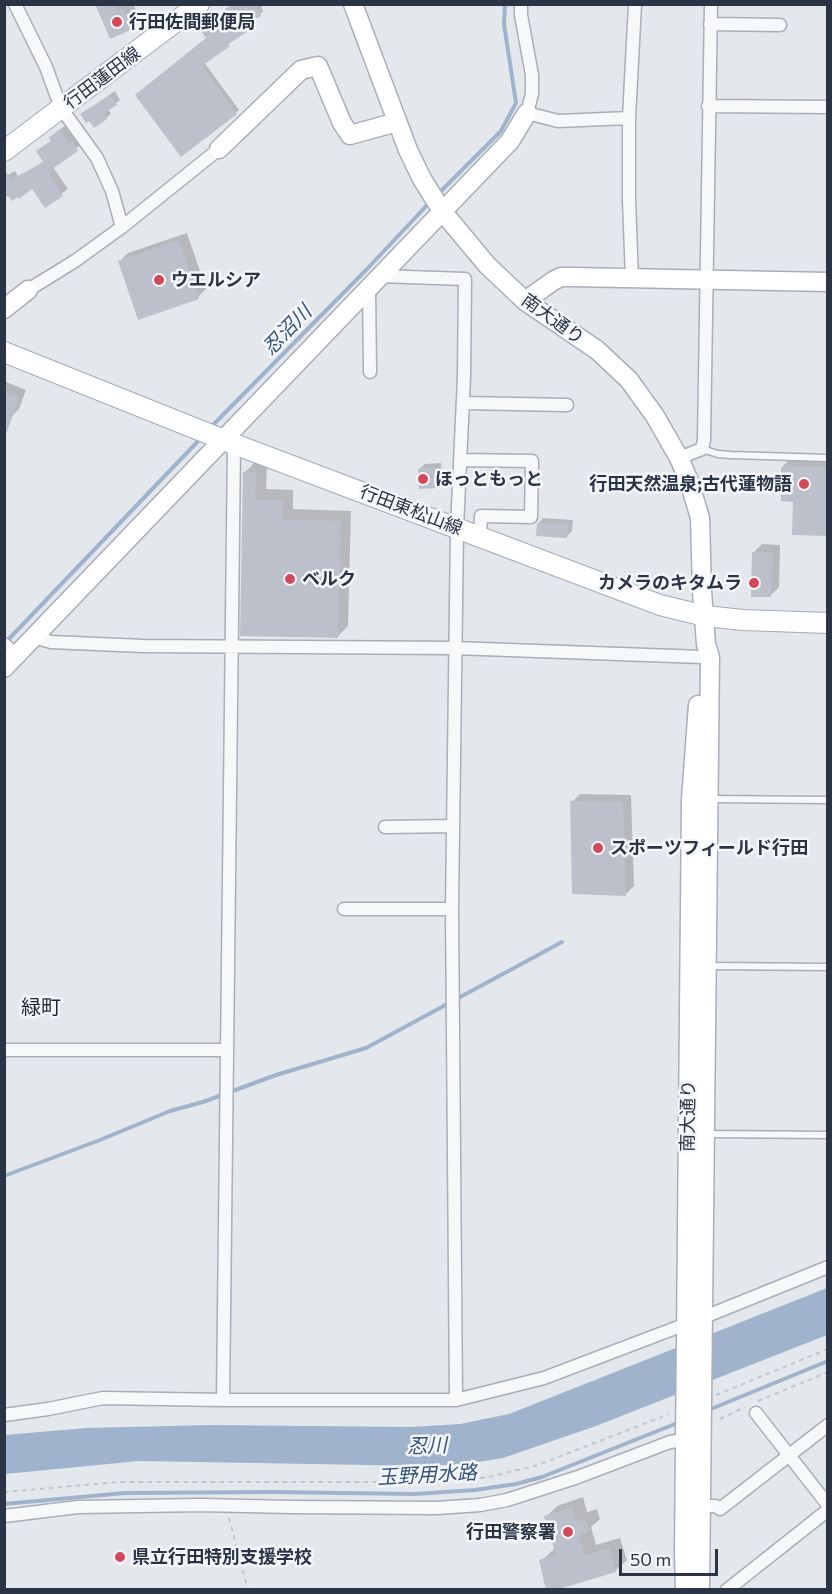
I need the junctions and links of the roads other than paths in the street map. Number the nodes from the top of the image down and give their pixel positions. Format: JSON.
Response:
{"nodes":[{"id":1,"x":15,"y":4,"type":"edge"},
{"id":2,"x":199,"y":4,"type":"edge"},
{"id":3,"x":353,"y":4,"type":"edge"},
{"id":4,"x":521,"y":4,"type":"edge"},
{"id":5,"x":635,"y":4,"type":"edge"},
{"id":6,"x":711,"y":4,"type":"edge"},
{"id":7,"x":710,"y":24,"type":"junction"},
{"id":8,"x":780,"y":25,"type":"dead end"},
{"id":9,"x":708,"y":106,"type":"junction"},
{"id":10,"x":828,"y":107,"type":"edge"},
{"id":11,"x":62,"y":108,"type":"junction"},
{"id":12,"x":527,"y":113,"type":"junction"},
{"id":13,"x":629,"y":118,"type":"junction"},
{"id":14,"x":397,"y":122,"type":"junction"},
{"id":15,"x":219,"y":149,"type":"joint"},
{"id":16,"x":4,"y":151,"type":"edge"},
{"id":17,"x":442,"y":211,"type":"junction"},
{"id":18,"x":122,"y":227,"type":"junction"},
{"id":19,"x":632,"y":279,"type":"junction"},
{"id":20,"x":706,"y":279,"type":"junction"},
{"id":21,"x":374,"y":281,"type":"junction"},
{"id":22,"x":828,"y":282,"type":"edge"},
{"id":23,"x":28,"y":290,"type":"joint"},
{"id":24,"x":525,"y":301,"type":"junction"},
{"id":25,"x":4,"y":309,"type":"edge"},
{"id":26,"x":4,"y":352,"type":"edge"},
{"id":27,"x":370,"y":372,"type":"dead end"},
{"id":28,"x":463,"y":403,"type":"junction"},
{"id":29,"x":567,"y":405,"type":"dead end"},
{"id":30,"x":229,"y":442,"type":"junction"},
{"id":31,"x":702,"y":449,"type":"junction"},
{"id":32,"x":679,"y":458,"type":"junction"},
{"id":33,"x":828,"y":458,"type":"edge"},
{"id":34,"x":460,"y":460,"type":"junction"},
{"id":35,"x":457,"y":528,"type":"junction"},
{"id":36,"x":480,"y":536,"type":"junction"},
{"id":37,"x":705,"y":616,"type":"junction"},
{"id":38,"x":828,"y":623,"type":"edge"},
{"id":39,"x":34,"y":637,"type":"junction"},
{"id":40,"x":231,"y":647,"type":"junction"},
{"id":41,"x":454,"y":648,"type":"junction"},
{"id":42,"x":704,"y":650,"type":"junction"},
{"id":43,"x":8,"y":656,"type":"edge"},
{"id":44,"x":700,"y":799,"type":"junction"},
{"id":45,"x":828,"y":800,"type":"edge"},
{"id":46,"x":453,"y":826,"type":"junction"},
{"id":47,"x":385,"y":827,"type":"dead end"},
{"id":48,"x":344,"y":909,"type":"dead end"},
{"id":49,"x":452,"y":909,"type":"junction"},
{"id":50,"x":698,"y":966,"type":"junction"},
{"id":51,"x":828,"y":967,"type":"edge"},
{"id":52,"x":4,"y":1050,"type":"edge"},
{"id":53,"x":227,"y":1050,"type":"junction"},
{"id":54,"x":696,"y":1134,"type":"junction"},
{"id":55,"x":828,"y":1135,"type":"edge"},
{"id":56,"x":828,"y":1267,"type":"edge"},
{"id":57,"x":694,"y":1325,"type":"junction"},
{"id":58,"x":223,"y":1400,"type":"junction"},
{"id":59,"x":456,"y":1400,"type":"junction"},
{"id":60,"x":756,"y":1413,"type":"dead end"},
{"id":61,"x":4,"y":1415,"type":"edge"},
{"id":62,"x":693,"y":1415,"type":"junction"},
{"id":63,"x":828,"y":1425,"type":"edge"},
{"id":64,"x":789,"y":1455,"type":"junction"},
{"id":65,"x":688,"y":1478,"type":"junction"},
{"id":66,"x":828,"y":1505,"type":"edge"},
{"id":67,"x":700,"y":1506,"type":"junction"},
{"id":68,"x":828,"y":1510,"type":"edge"},
{"id":69,"x":4,"y":1516,"type":"edge"},
{"id":70,"x":685,"y":1551,"type":"junction"},
{"id":71,"x":686,"y":1590,"type":"edge"},
{"id":72,"x":700,"y":1590,"type":"edge"},
{"id":73,"x":727,"y":1590,"type":"edge"}],
"edges":[{"from":1,"to":11,"type":"street"},
{"from":2,"to":11,"type":"main road","name":"行田蓮田線"},
{"from":3,"to":14,"type":"street","name":"南大通り"},
{"from":4,"to":12,"type":"street"},
{"from":5,"to":13,"type":"street"},
{"from":6,"to":7,"type":"street"},
{"from":7,"to":8,"type":"street"},
{"from":7,"to":9,"type":"street"},
{"from":9,"to":10,"type":"street"},
{"from":9,"to":20,"type":"street"},
{"from":11,"to":16,"type":"main road","name":"行田蓮田線"},
{"from":11,"to":18,"type":"street"},
{"from":12,"to":13,"type":"street"},
{"from":12,"to":17,"type":"street"},
{"from":13,"to":19,"type":"street"},
{"from":14,"to":15,"type":"street"},
{"from":14,"to":17,"type":"street","name":"南大通り"},
{"from":15,"to":18,"type":"street"},
{"from":17,"to":21,"type":"street"},
{"from":17,"to":24,"type":"street","name":"南大通り"},
{"from":18,"to":23,"type":"street"},
{"from":19,"to":20,"type":"street"},
{"from":19,"to":24,"type":"street"},
{"from":20,"to":22,"type":"street"},
{"from":20,"to":31,"type":"street"},
{"from":21,"to":27,"type":"street"},
{"from":21,"to":28,"type":"street"},
{"from":21,"to":30,"type":"street"},
{"from":23,"to":25,"type":"street"},
{"from":24,"to":32,"type":"street","name":"南大通り"},
{"from":26,"to":30,"type":"main road","name":"行田東松山線"},
{"from":28,"to":29,"type":"street"},
{"from":28,"to":34,"type":"street"},
{"from":30,"to":35,"type":"main road","name":"行田東松山線"},
{"from":30,"to":39,"type":"street"},
{"from":30,"to":40,"type":"street"},
{"from":31,"to":32,"type":"street"},
{"from":31,"to":33,"type":"lane"},
{"from":32,"to":37,"type":"street","name":"南大通り"},
{"from":34,"to":35,"type":"street"},
{"from":34,"to":36,"type":"street"},
{"from":35,"to":36,"type":"main road","name":"行田東松山線"},
{"from":35,"to":41,"type":"street"},
{"from":36,"to":37,"type":"main road","name":"行田東松山線"},
{"from":37,"to":38,"type":"main road","name":"行田東松山線"},
{"from":37,"to":42,"type":"street","name":"南大通り"},
{"from":39,"to":40,"type":"street"},
{"from":39,"to":43,"type":"street"},
{"from":40,"to":41,"type":"street"},
{"from":40,"to":53,"type":"street"},
{"from":41,"to":42,"type":"street"},
{"from":41,"to":46,"type":"street"},
{"from":42,"to":44,"type":"street","name":"南大通り"},
{"from":44,"to":45,"type":"lane"},
{"from":44,"to":50,"type":"street","name":"南大通り"},
{"from":46,"to":47,"type":"street"},
{"from":46,"to":49,"type":"street"},
{"from":48,"to":49,"type":"street"},
{"from":49,"to":59,"type":"street"},
{"from":50,"to":51,"type":"lane"},
{"from":50,"to":54,"type":"street","name":"南大通り"},
{"from":52,"to":53,"type":"street"},
{"from":53,"to":58,"type":"street"},
{"from":54,"to":55,"type":"lane"},
{"from":54,"to":57,"type":"street","name":"南大通り"},
{"from":56,"to":57,"type":"street"},
{"from":57,"to":59,"type":"street"},
{"from":57,"to":62,"type":"street","name":"南大通り"},
{"from":58,"to":59,"type":"street"},
{"from":58,"to":61,"type":"street"},
{"from":60,"to":64,"type":"street"},
{"from":62,"to":65,"type":"street","name":"南大通り"},
{"from":62,"to":69,"type":"street"},
{"from":63,"to":64,"type":"street"},
{"from":64,"to":66,"type":"street"},
{"from":64,"to":67,"type":"street"},
{"from":65,"to":67,"type":"street","name":"南大通り"},
{"from":65,"to":70,"type":"street","name":"南大通り"},
{"from":67,"to":70,"type":"street","name":"南大通り"},
{"from":68,"to":73,"type":"street"},
{"from":70,"to":71,"type":"street","name":"南大通り"},
{"from":70,"to":72,"type":"street","name":"南大通り"}]}
